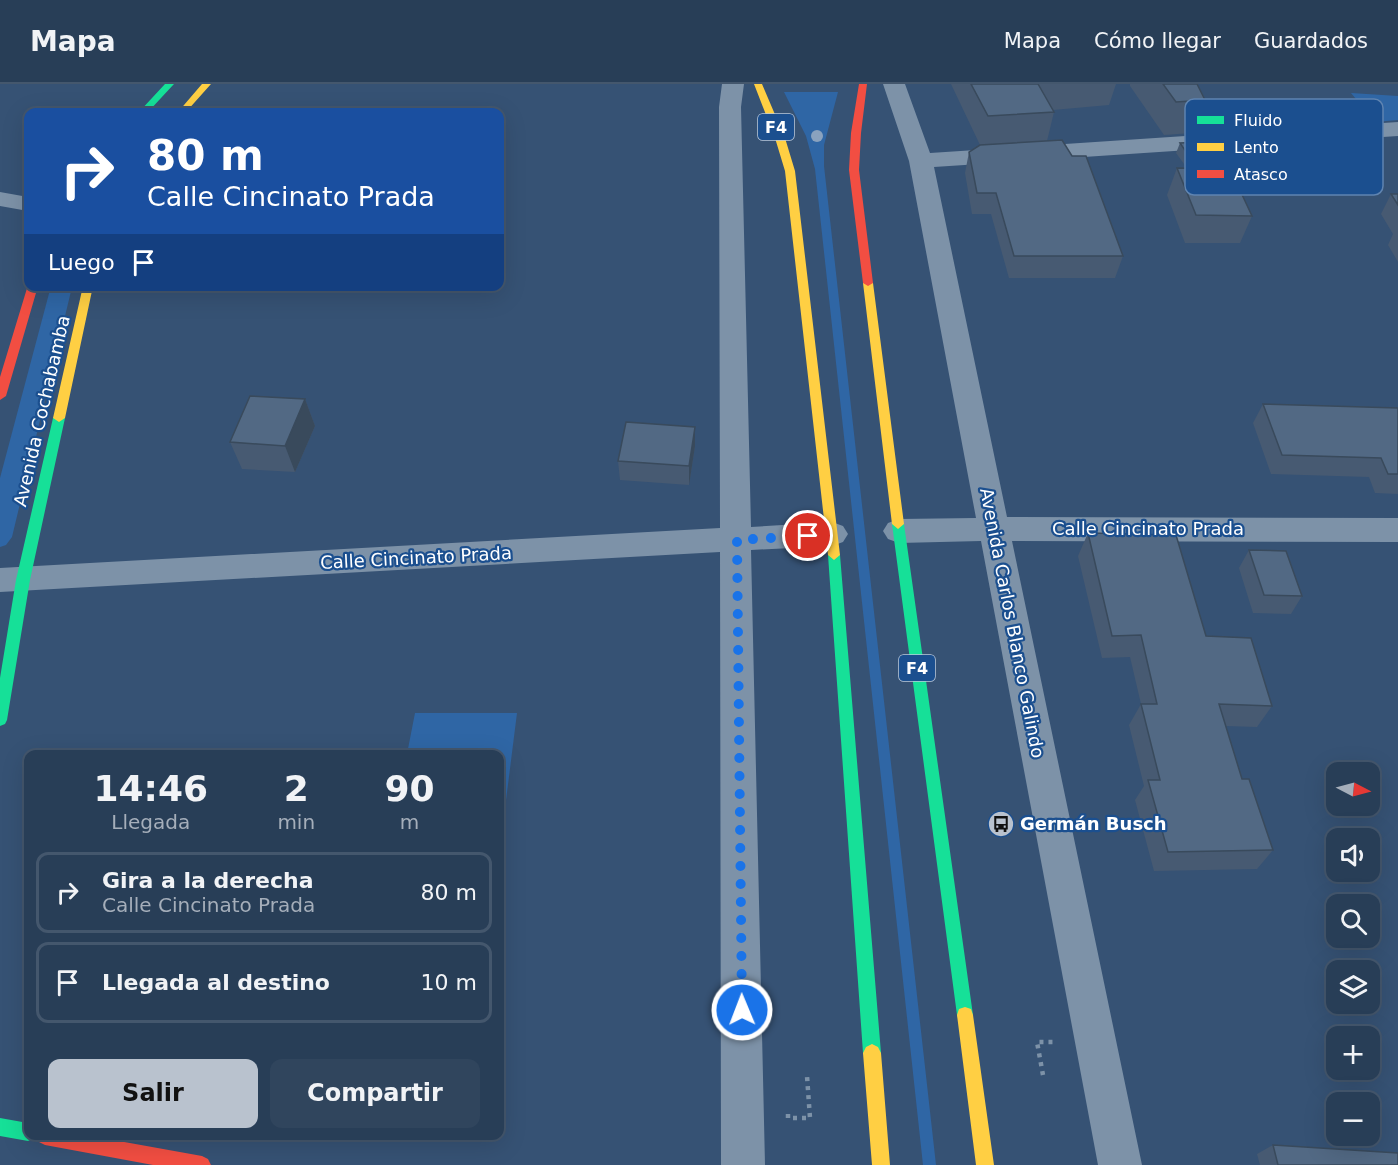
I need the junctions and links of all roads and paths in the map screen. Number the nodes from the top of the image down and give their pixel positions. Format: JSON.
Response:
{"nodes":[{"id":1,"x":170,"y":84,"type":"edge"},
{"id":2,"x":207,"y":84,"type":"edge"},
{"id":3,"x":733,"y":84,"type":"edge"},
{"id":4,"x":758,"y":84,"type":"edge"},
{"id":5,"x":863,"y":84,"type":"edge"},
{"id":6,"x":894,"y":84,"type":"edge"},
{"id":7,"x":147,"y":108,"type":"edge"},
{"id":8,"x":186,"y":108,"type":"edge"},
{"id":9,"x":1185,"y":146,"type":"edge"},
{"id":10,"x":921,"y":161,"type":"junction"},
{"id":11,"x":0,"y":199,"type":"edge"},
{"id":12,"x":24,"y":203,"type":"edge"},
{"id":13,"x":32,"y":291,"type":"edge"},
{"id":14,"x":87,"y":291,"type":"edge"},
{"id":15,"x":0,"y":396,"type":"edge"},
{"id":16,"x":994,"y":529,"type":"junction"},
{"id":17,"x":1398,"y":530,"type":"edge"},
{"id":18,"x":899,"y":531,"type":"junction"},
{"id":19,"x":832,"y":534,"type":"junction"},
{"id":20,"x":737,"y":540,"type":"junction"},
{"id":21,"x":11,"y":580,"type":"edge"},
{"id":22,"x":0,"y":720,"type":"edge"},
{"id":23,"x":1056,"y":1052,"type":"dead end"},
{"id":24,"x":1043,"y":1075,"type":"dead end"},
{"id":25,"x":807,"y":1076,"type":"dead end"},
{"id":26,"x":788,"y":1107,"type":"dead end"},
{"id":27,"x":0,"y":1127,"type":"edge"},
{"id":28,"x":24,"y":1131,"type":"edge"},
{"id":29,"x":67,"y":1140,"type":"edge"},
{"id":30,"x":202,"y":1165,"type":"edge"},
{"id":31,"x":743,"y":1165,"type":"edge"},
{"id":32,"x":881,"y":1165,"type":"edge"},
{"id":33,"x":985,"y":1165,"type":"edge"},
{"id":34,"x":1120,"y":1165,"type":"edge"}],
"edges":[{"from":1,"to":7,"type":"main road"},
{"from":2,"to":8,"type":"main road"},
{"from":3,"to":20,"type":"street"},
{"from":4,"to":19,"type":"main road","number":"F4"},
{"from":5,"to":18,"type":"main road","number":"F4"},
{"from":6,"to":10,"type":"street","name":"Avenida Carlos Blanco Galindo"},
{"from":9,"to":10,"type":"street"},
{"from":10,"to":16,"type":"street","name":"Avenida Carlos Blanco Galindo"},
{"from":11,"to":12,"type":"street"},
{"from":13,"to":15,"type":"main road"},
{"from":14,"to":21,"type":"main road","name":"Avenida Cochabamba"},
{"from":16,"to":17,"type":"street","name":"Calle Cincinato Prada"},
{"from":16,"to":18,"type":"street","name":"Calle Cincinato Prada"},
{"from":16,"to":34,"type":"street","name":"Avenida Carlos Blanco Galindo"},
{"from":18,"to":33,"type":"main road","number":"F4"},
{"from":19,"to":20,"type":"street","name":"Calle Cincinato Prada"},
{"from":19,"to":32,"type":"main road","number":"F4"},
{"from":20,"to":21,"type":"street","name":"Calle Cincinato Prada"},
{"from":20,"to":31,"type":"street"},
{"from":21,"to":22,"type":"main road","name":"Avenida Cochabamba"},
{"from":23,"to":24,"type":"path"},
{"from":25,"to":26,"type":"path"},
{"from":27,"to":28,"type":"main road"},
{"from":29,"to":30,"type":"main road"}]}
